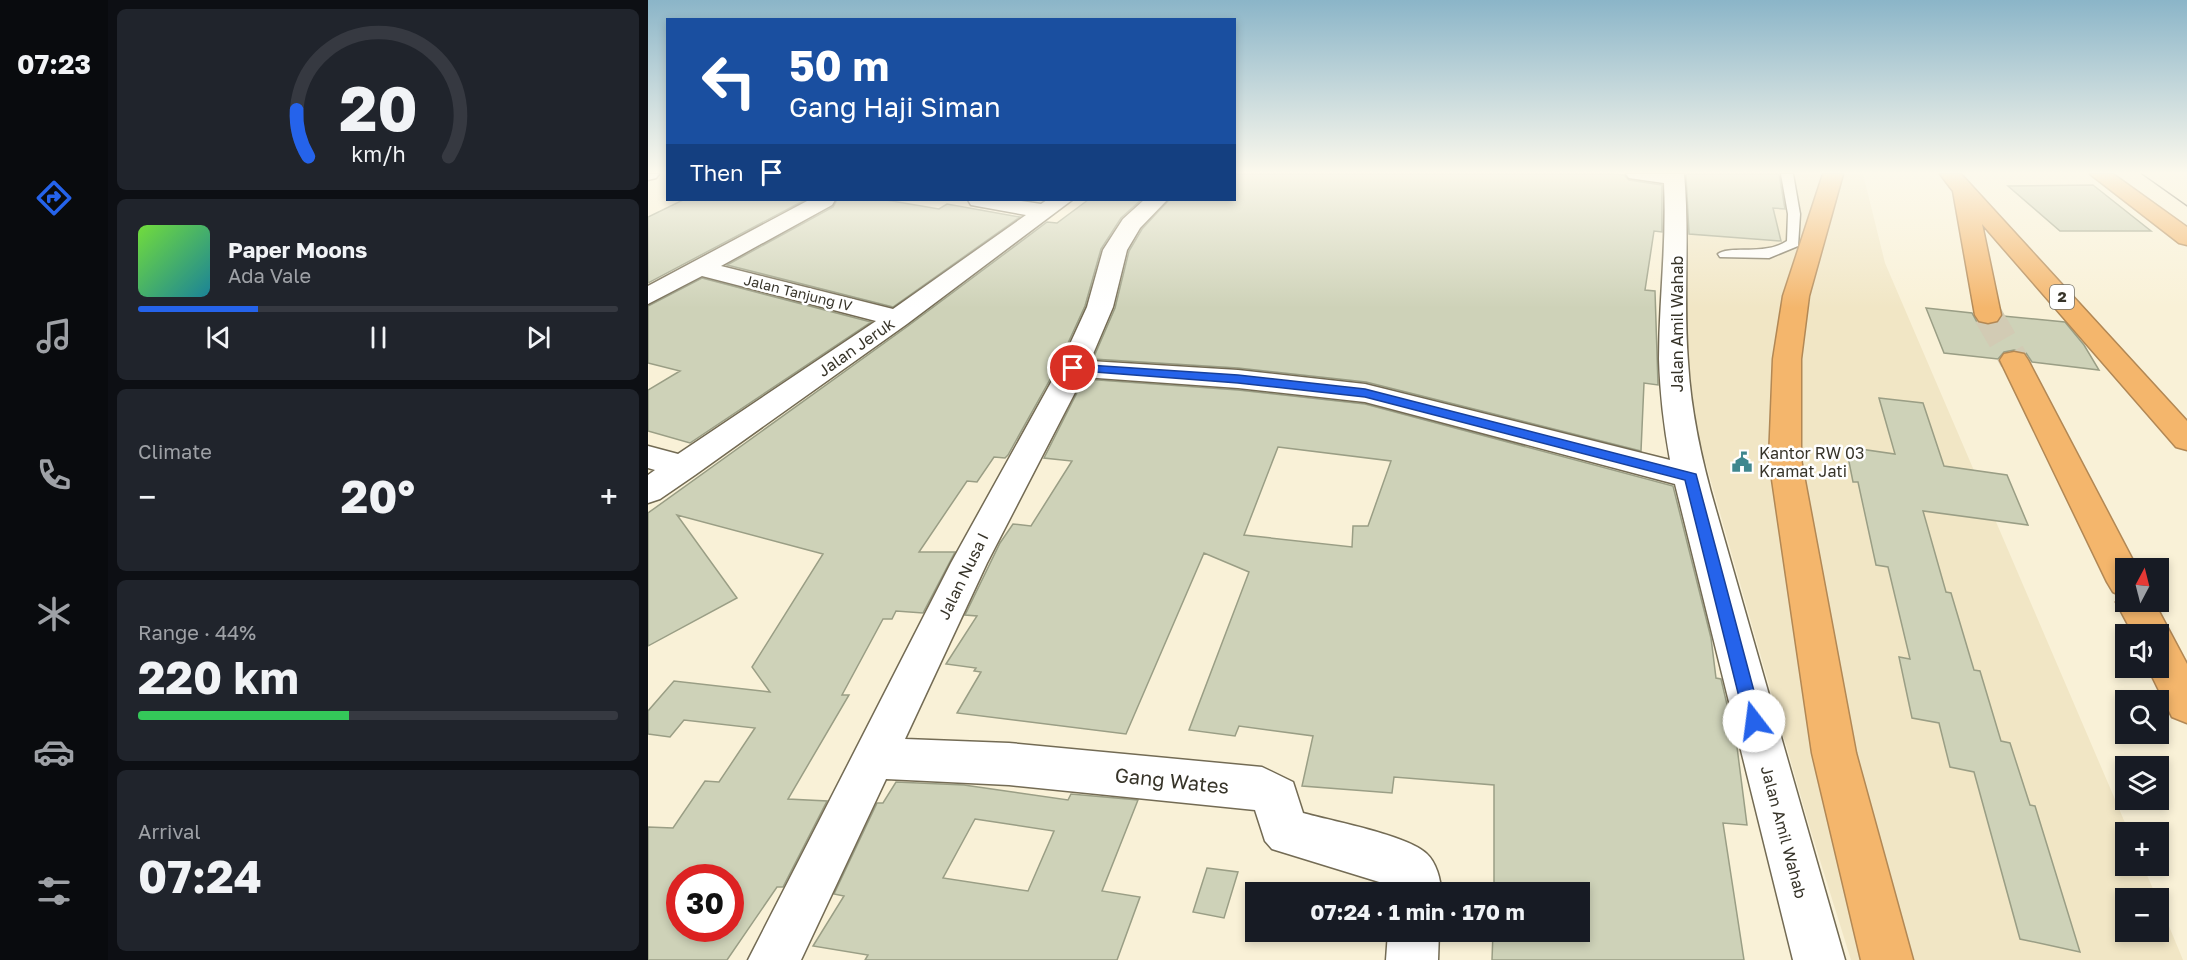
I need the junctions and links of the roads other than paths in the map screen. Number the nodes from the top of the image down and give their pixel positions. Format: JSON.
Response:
{"nodes":[{"id":1,"x":789,"y":219,"type":"edge"},
{"id":2,"x":1034,"y":219,"type":"edge"},
{"id":3,"x":1136,"y":219,"type":"edge"},
{"id":4,"x":1674,"y":219,"type":"edge"},
{"id":5,"x":1794,"y":219,"type":"edge"},
{"id":6,"x":1819,"y":219,"type":"edge"},
{"id":7,"x":1966,"y":219,"type":"edge"},
{"id":8,"x":1990,"y":219,"type":"edge"},
{"id":9,"x":2161,"y":219,"type":"edge"},
{"id":10,"x":2187,"y":238,"type":"edge"},
{"id":11,"x":1725,"y":254,"type":"dead end"},
{"id":12,"x":699,"y":268,"type":"junction"},
{"id":13,"x":648,"y":275,"type":"edge"},
{"id":14,"x":674,"y":282,"type":"junction"},
{"id":15,"x":648,"y":296,"type":"edge"},
{"id":16,"x":1988,"y":315,"type":"tunnel mouth"},
{"id":17,"x":898,"y":318,"type":"junction"},
{"id":18,"x":2014,"y":360,"type":"tunnel mouth"},
{"id":19,"x":1073,"y":368,"type":"junction"},
{"id":20,"x":2187,"y":440,"type":"edge"},
{"id":21,"x":648,"y":457,"type":"edge"},
{"id":22,"x":684,"y":467,"type":"junction"},
{"id":23,"x":1691,"y":477,"type":"junction"},
{"id":24,"x":648,"y":491,"type":"edge"},
{"id":25,"x":2115,"y":560,"type":"edge"},
{"id":26,"x":2169,"y":669,"type":"edge"},
{"id":27,"x":2187,"y":704,"type":"edge"},
{"id":28,"x":874,"y":758,"type":"junction"},
{"id":29,"x":1417,"y":882,"type":"edge"},
{"id":30,"x":1413,"y":942,"type":"edge"},
{"id":31,"x":774,"y":960,"type":"edge"},
{"id":32,"x":1412,"y":960,"type":"edge"},
{"id":33,"x":1819,"y":960,"type":"edge"},
{"id":34,"x":1887,"y":960,"type":"edge"}],
"edges":[{"from":1,"to":12,"type":"street"},
{"from":2,"to":17,"type":"street","name":"Jalan Jeruk"},
{"from":3,"to":19,"type":"street","name":"Jalan Nusa I"},
{"from":4,"to":23,"type":"street","name":"Jalan Amil Wahab"},
{"from":5,"to":11,"type":"lane"},
{"from":6,"to":34,"type":"highway"},
{"from":7,"to":16,"type":"highway","number":"2"},
{"from":8,"to":20,"type":"highway","number":"2"},
{"from":9,"to":10,"type":"highway"},
{"from":12,"to":14,"type":"street"},
{"from":12,"to":17,"type":"street","name":"Jalan Tanjung IV"},
{"from":13,"to":14,"type":"street"},
{"from":14,"to":15,"type":"street"},
{"from":17,"to":22,"type":"street","name":"Jalan Jeruk"},
{"from":18,"to":25,"type":"highway"},
{"from":19,"to":23,"type":"street"},
{"from":19,"to":28,"type":"street","name":"Jalan Nusa I"},
{"from":21,"to":22,"type":"street"},
{"from":22,"to":24,"type":"street","name":"Jalan Jeruk"},
{"from":23,"to":33,"type":"street","name":"Jalan Amil Wahab"},
{"from":26,"to":27,"type":"highway"},
{"from":28,"to":29,"type":"street","name":"Gang Wates"},
{"from":28,"to":31,"type":"street","name":"Jalan Nusa I"},
{"from":30,"to":32,"type":"street"}]}
